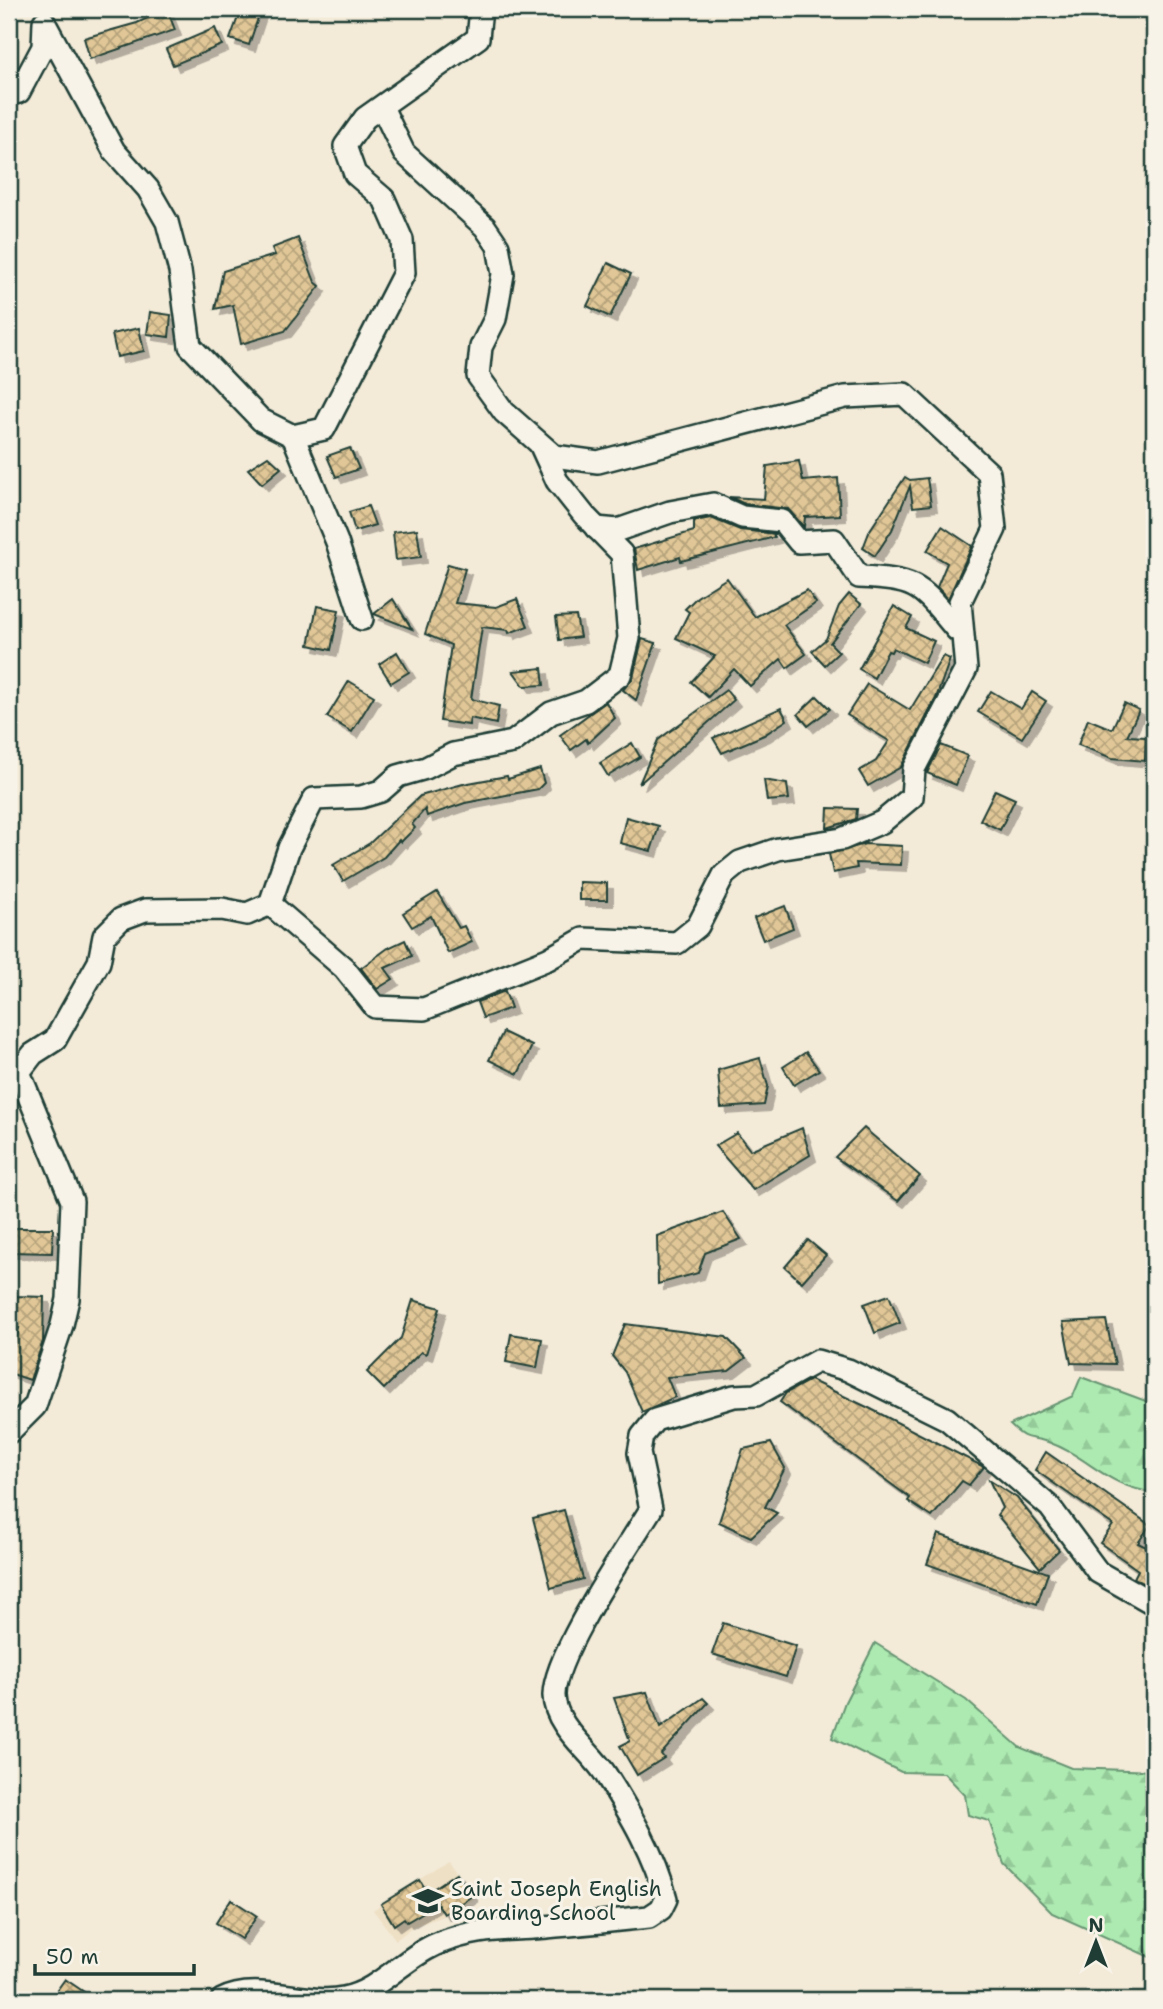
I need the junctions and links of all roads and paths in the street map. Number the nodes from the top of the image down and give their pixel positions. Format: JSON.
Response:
{"nodes":[{"id":1,"x":481,"y":9,"type":"edge"},
{"id":2,"x":9,"y":95,"type":"edge"},
{"id":3,"x":382,"y":107,"type":"junction"},
{"id":4,"x":293,"y":436,"type":"junction"},
{"id":5,"x":540,"y":444,"type":"junction"},
{"id":6,"x":596,"y":528,"type":"junction"},
{"id":7,"x":362,"y":619,"type":"dead end"},
{"id":8,"x":957,"y":630,"type":"dead end"},
{"id":9,"x":270,"y":904,"type":"junction"},
{"id":10,"x":9,"y":1432,"type":"edge"},
{"id":11,"x":1154,"y":1604,"type":"edge"},
{"id":12,"x":222,"y":2000,"type":"edge"}],
"edges":[{"from":1,"to":3,"type":"street"},
{"from":2,"to":4,"type":"street"},
{"from":3,"to":4,"type":"street"},
{"from":3,"to":5,"type":"street"},
{"from":4,"to":7,"type":"street"},
{"from":5,"to":6,"type":"street"},
{"from":5,"to":9,"type":"street"},
{"from":6,"to":8,"type":"street"},
{"from":6,"to":9,"type":"street"},
{"from":9,"to":10,"type":"street"},
{"from":11,"to":12,"type":"street"}]}
